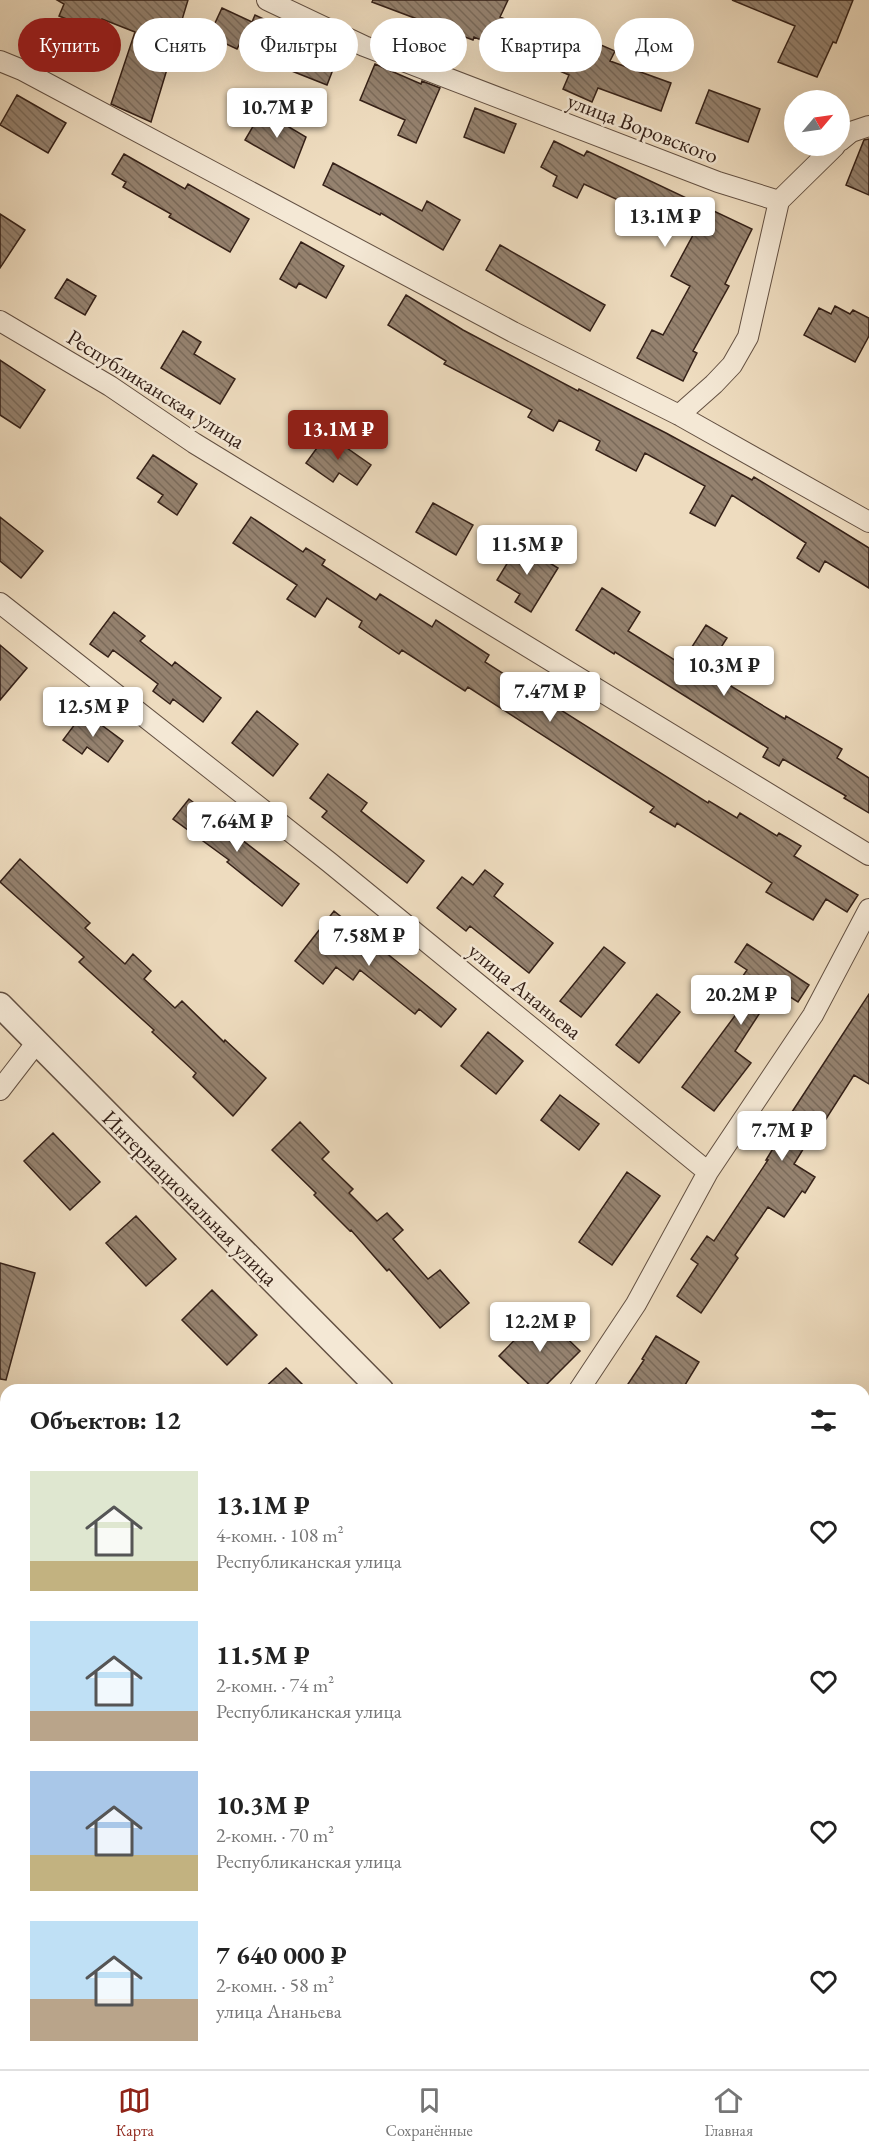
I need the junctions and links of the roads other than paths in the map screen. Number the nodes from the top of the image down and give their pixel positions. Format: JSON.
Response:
{"nodes":[{"id":1,"x":267,"y":0,"type":"edge"},
{"id":2,"x":0,"y":61,"type":"edge"},
{"id":3,"x":869,"y":126,"type":"edge"},
{"id":4,"x":850,"y":133,"type":"edge"},
{"id":5,"x":825,"y":156,"type":"edge"},
{"id":6,"x":779,"y":201,"type":"junction"},
{"id":7,"x":0,"y":321,"type":"edge"},
{"id":8,"x":679,"y":415,"type":"junction"},
{"id":9,"x":869,"y":522,"type":"edge"},
{"id":10,"x":0,"y":603,"type":"edge"},
{"id":11,"x":869,"y":855,"type":"edge"},
{"id":12,"x":869,"y":909,"type":"edge"},
{"id":13,"x":0,"y":1005,"type":"edge"},
{"id":14,"x":37,"y":1042,"type":"junction"},
{"id":15,"x":0,"y":1090,"type":"edge"},
{"id":16,"x":708,"y":1172,"type":"junction"},
{"id":17,"x":375,"y":1384,"type":"edge"},
{"id":18,"x":583,"y":1384,"type":"edge"}],
"edges":[{"from":1,"to":6,"type":"street","name":"улица Воровского"},
{"from":2,"to":8,"type":"street"},
{"from":3,"to":4,"type":"street"},
{"from":5,"to":6,"type":"street"},
{"from":6,"to":8,"type":"street"},
{"from":7,"to":11,"type":"street","name":"Республиканская улица"},
{"from":8,"to":9,"type":"street"},
{"from":10,"to":16,"type":"street","name":"улица Ананьева"},
{"from":12,"to":16,"type":"street"},
{"from":13,"to":14,"type":"street","name":"Интернациональная улица"},
{"from":14,"to":15,"type":"street"},
{"from":14,"to":17,"type":"street","name":"Интернациональная улица"},
{"from":16,"to":18,"type":"street"}]}
